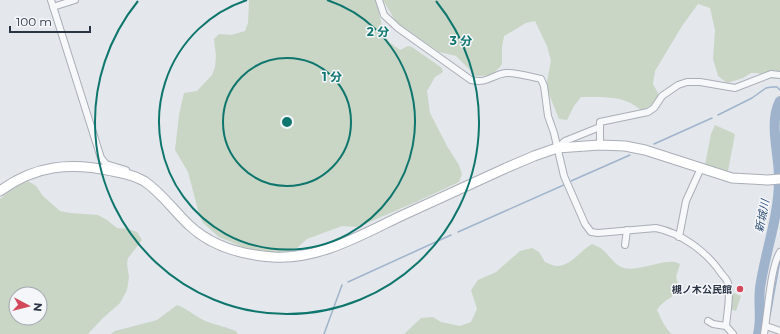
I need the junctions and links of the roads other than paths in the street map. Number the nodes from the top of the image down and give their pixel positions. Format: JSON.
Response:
{"nodes":[{"id":1,"x":51,"y":0,"type":"edge"},
{"id":2,"x":75,"y":0,"type":"edge"},
{"id":3,"x":379,"y":0,"type":"edge"},
{"id":4,"x":53,"y":7,"type":"junction"},
{"id":5,"x":780,"y":75,"type":"edge"},
{"id":6,"x":600,"y":127,"type":"junction"},
{"id":7,"x":600,"y":145,"type":"junction"},
{"id":8,"x":557,"y":148,"type":"junction"},
{"id":9,"x":701,"y":168,"type":"junction"},
{"id":10,"x":138,"y":178,"type":"junction"},
{"id":11,"x":780,"y":179,"type":"edge"},
{"id":12,"x":0,"y":191,"type":"edge"},
{"id":13,"x":627,"y":230,"type":"junction"},
{"id":14,"x":678,"y":237,"type":"junction"},
{"id":15,"x":625,"y":246,"type":"dead end"},
{"id":16,"x":780,"y":252,"type":"edge"},
{"id":17,"x":708,"y":321,"type":"dead end"},
{"id":18,"x":726,"y":326,"type":"junction"},
{"id":19,"x":766,"y":326,"type":"junction"},
{"id":20,"x":780,"y":331,"type":"edge"},
{"id":21,"x":733,"y":334,"type":"edge"},
{"id":22,"x":764,"y":334,"type":"edge"}],
"edges":[{"from":1,"to":4,"type":"street"},
{"from":2,"to":4,"type":"street"},
{"from":3,"to":8,"type":"street"},
{"from":4,"to":10,"type":"street"},
{"from":5,"to":6,"type":"street"},
{"from":6,"to":7,"type":"street"},
{"from":6,"to":8,"type":"street"},
{"from":7,"to":8,"type":"street"},
{"from":7,"to":9,"type":"street"},
{"from":8,"to":10,"type":"street"},
{"from":8,"to":13,"type":"street"},
{"from":9,"to":11,"type":"street"},
{"from":9,"to":14,"type":"street"},
{"from":10,"to":12,"type":"street"},
{"from":13,"to":14,"type":"street"},
{"from":13,"to":15,"type":"street"},
{"from":14,"to":18,"type":"street"},
{"from":16,"to":19,"type":"street"},
{"from":17,"to":18,"type":"street"},
{"from":18,"to":21,"type":"street"},
{"from":19,"to":20,"type":"street"},
{"from":19,"to":22,"type":"street"}]}
